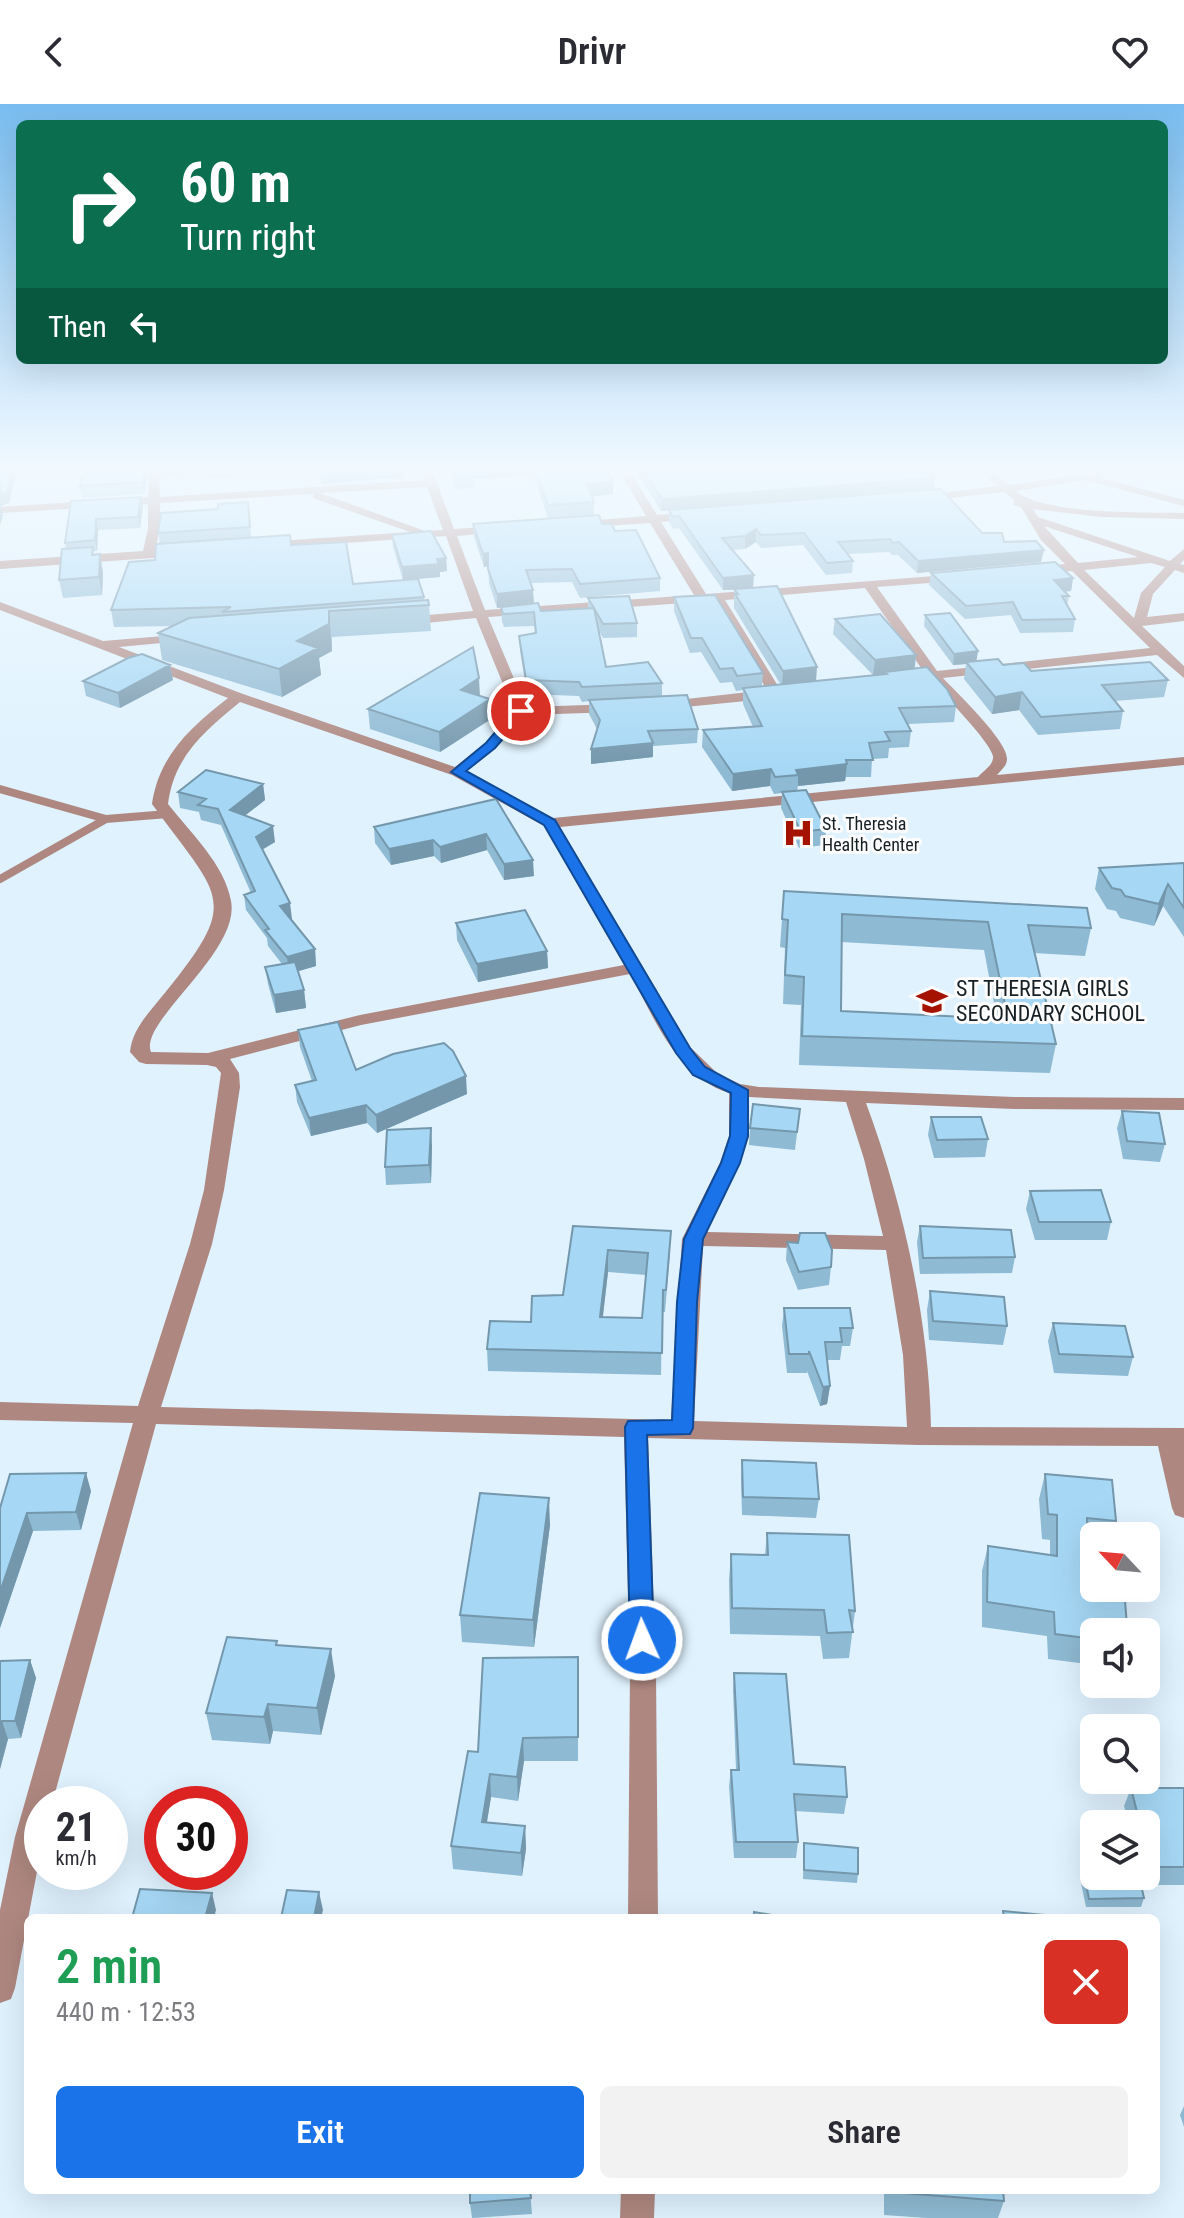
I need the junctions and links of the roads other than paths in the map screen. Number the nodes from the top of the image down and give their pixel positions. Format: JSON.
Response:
{"nodes":[{"id":1,"x":464,"y":571,"type":"edge"},
{"id":2,"x":684,"y":571,"type":"edge"},
{"id":3,"x":1033,"y":571,"type":"edge"},
{"id":4,"x":1083,"y":571,"type":"edge"},
{"id":5,"x":1176,"y":571,"type":"edge"},
{"id":6,"x":1023,"y":572,"type":"edge"},
{"id":7,"x":970,"y":576,"type":"edge"},
{"id":8,"x":868,"y":584,"type":"junction"},
{"id":9,"x":702,"y":598,"type":"junction"},
{"id":10,"x":718,"y":598,"type":"junction"},
{"id":11,"x":1131,"y":599,"type":"junction"},
{"id":12,"x":0,"y":606,"type":"edge"},
{"id":13,"x":481,"y":616,"type":"junction"},
{"id":14,"x":1184,"y":617,"type":"edge"},
{"id":15,"x":391,"y":622,"type":"edge"},
{"id":16,"x":1136,"y":622,"type":"junction"},
{"id":17,"x":193,"y":636,"type":"edge"},
{"id":18,"x":99,"y":645,"type":"junction"},
{"id":19,"x":1161,"y":651,"type":"junction"},
{"id":20,"x":932,"y":674,"type":"junction"},
{"id":21,"x":1184,"y":674,"type":"edge"},
{"id":22,"x":892,"y":681,"type":"edge"},
{"id":23,"x":238,"y":697,"type":"junction"},
{"id":24,"x":521,"y":711,"type":"junction"},
{"id":25,"x":1184,"y":761,"type":"edge"},
{"id":26,"x":457,"y":772,"type":"junction"},
{"id":27,"x":983,"y":780,"type":"junction"},
{"id":28,"x":0,"y":789,"type":"edge"},
{"id":29,"x":168,"y":814,"type":"junction"},
{"id":30,"x":106,"y":819,"type":"junction"},
{"id":31,"x":550,"y":823,"type":"junction"},
{"id":32,"x":0,"y":879,"type":"edge"},
{"id":33,"x":635,"y":968,"type":"junction"},
{"id":34,"x":208,"y":1059,"type":"junction"},
{"id":35,"x":739,"y":1090,"type":"junction"},
{"id":36,"x":854,"y":1097,"type":"junction"},
{"id":37,"x":1184,"y":1104,"type":"edge"},
{"id":38,"x":693,"y":1239,"type":"junction"},
{"id":39,"x":895,"y":1243,"type":"junction"},
{"id":40,"x":0,"y":1411,"type":"edge"},
{"id":41,"x":147,"y":1413,"type":"junction"},
{"id":42,"x":636,"y":1427,"type":"junction"},
{"id":43,"x":682,"y":1428,"type":"junction"},
{"id":44,"x":919,"y":1436,"type":"junction"},
{"id":45,"x":1176,"y":1437,"type":"edge"},
{"id":46,"x":1184,"y":1508,"type":"edge"},
{"id":47,"x":643,"y":1914,"type":"edge"},
{"id":48,"x":0,"y":1988,"type":"edge"},
{"id":49,"x":638,"y":2194,"type":"edge"},
{"id":50,"x":637,"y":2218,"type":"edge"}],
"edges":[{"from":1,"to":13,"type":"street"},
{"from":2,"to":9,"type":"street"},
{"from":3,"to":6,"type":"street"},
{"from":4,"to":11,"type":"street"},
{"from":5,"to":11,"type":"street"},
{"from":7,"to":8,"type":"street"},
{"from":8,"to":10,"type":"street"},
{"from":8,"to":20,"type":"street"},
{"from":9,"to":10,"type":"street"},
{"from":9,"to":13,"type":"street"},
{"from":10,"to":24,"type":"street"},
{"from":11,"to":16,"type":"street"},
{"from":11,"to":16,"type":"street"},
{"from":12,"to":18,"type":"street"},
{"from":13,"to":15,"type":"street"},
{"from":13,"to":24,"type":"street"},
{"from":14,"to":16,"type":"street"},
{"from":16,"to":19,"type":"street"},
{"from":17,"to":18,"type":"street"},
{"from":18,"to":23,"type":"street"},
{"from":19,"to":20,"type":"street"},
{"from":19,"to":21,"type":"street"},
{"from":20,"to":22,"type":"street"},
{"from":20,"to":27,"type":"street"},
{"from":23,"to":26,"type":"street"},
{"from":23,"to":29,"type":"street"},
{"from":24,"to":26,"type":"street"},
{"from":25,"to":27,"type":"street"},
{"from":26,"to":31,"type":"street"},
{"from":27,"to":31,"type":"street"},
{"from":28,"to":30,"type":"lane"},
{"from":29,"to":30,"type":"lane"},
{"from":29,"to":34,"type":"street"},
{"from":30,"to":32,"type":"lane"},
{"from":31,"to":33,"type":"street"},
{"from":33,"to":34,"type":"street"},
{"from":33,"to":35,"type":"street"},
{"from":34,"to":41,"type":"street"},
{"from":35,"to":36,"type":"street"},
{"from":35,"to":38,"type":"street"},
{"from":36,"to":37,"type":"street"},
{"from":36,"to":39,"type":"street"},
{"from":38,"to":39,"type":"street"},
{"from":38,"to":43,"type":"street"},
{"from":39,"to":44,"type":"street"},
{"from":40,"to":41,"type":"street"},
{"from":41,"to":42,"type":"street"},
{"from":41,"to":48,"type":"street"},
{"from":42,"to":43,"type":"street"},
{"from":42,"to":47,"type":"street"},
{"from":43,"to":44,"type":"street"},
{"from":44,"to":45,"type":"street"},
{"from":45,"to":46,"type":"street"},
{"from":49,"to":50,"type":"street"}]}
